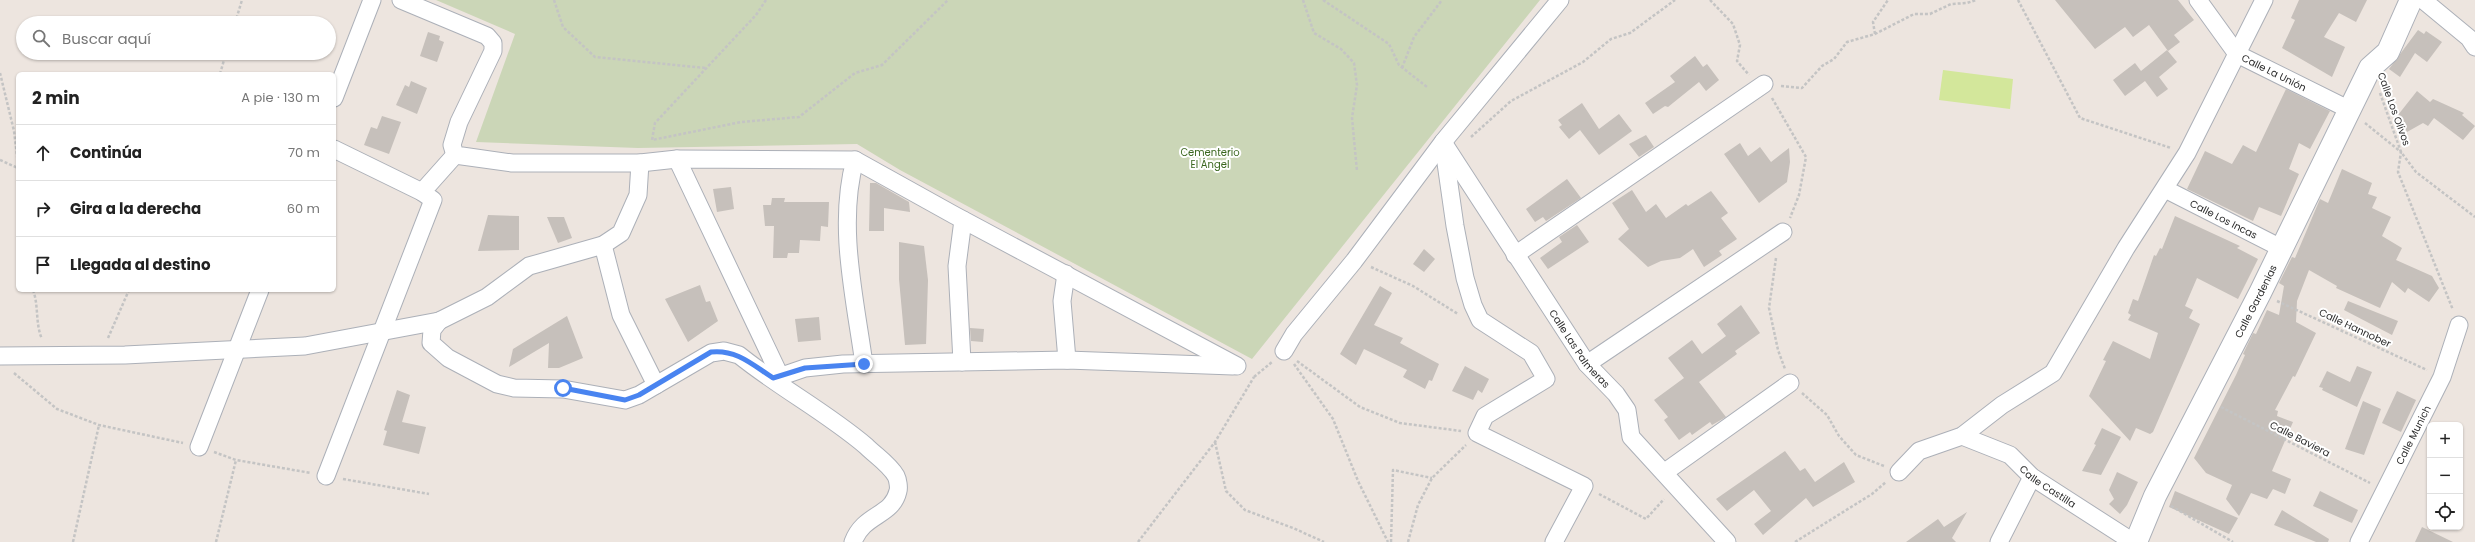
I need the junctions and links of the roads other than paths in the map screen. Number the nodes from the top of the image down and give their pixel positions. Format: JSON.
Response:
{"nodes":[{"id":1,"x":372,"y":0,"type":"edge"},
{"id":2,"x":401,"y":0,"type":"edge"},
{"id":3,"x":1560,"y":0,"type":"edge"},
{"id":4,"x":2198,"y":0,"type":"edge"},
{"id":5,"x":2264,"y":0,"type":"edge"},
{"id":6,"x":2395,"y":0,"type":"edge"},
{"id":7,"x":2411,"y":0,"type":"edge"},
{"id":8,"x":2423,"y":0,"type":"edge"},
{"id":9,"x":2475,"y":47,"type":"edge"},
{"id":10,"x":2237,"y":54,"type":"junction"},
{"id":11,"x":2373,"y":64,"type":"junction"},
{"id":12,"x":1764,"y":84,"type":"road end"},
{"id":13,"x":336,"y":93,"type":"edge"},
{"id":14,"x":2350,"y":110,"type":"junction"},
{"id":15,"x":1443,"y":142,"type":"junction"},
{"id":16,"x":336,"y":150,"type":"edge"},
{"id":17,"x":455,"y":155,"type":"junction"},
{"id":18,"x":677,"y":159,"type":"junction"},
{"id":19,"x":856,"y":160,"type":"junction"},
{"id":20,"x":640,"y":163,"type":"junction"},
{"id":21,"x":2165,"y":189,"type":"junction"},
{"id":22,"x":422,"y":192,"type":"junction"},
{"id":23,"x":963,"y":220,"type":"junction"},
{"id":24,"x":1783,"y":232,"type":"road end"},
{"id":25,"x":603,"y":245,"type":"junction"},
{"id":26,"x":2282,"y":249,"type":"junction"},
{"id":27,"x":1515,"y":255,"type":"junction"},
{"id":28,"x":1066,"y":274,"type":"junction"},
{"id":29,"x":259,"y":292,"type":"edge"},
{"id":30,"x":439,"y":321,"type":"junction"},
{"id":31,"x":2459,"y":325,"type":"road end"},
{"id":32,"x":382,"y":332,"type":"junction"},
{"id":33,"x":237,"y":350,"type":"junction"},
{"id":34,"x":1284,"y":351,"type":"road end"},
{"id":35,"x":0,"y":356,"type":"edge"},
{"id":36,"x":1067,"y":360,"type":"junction"},
{"id":37,"x":962,"y":362,"type":"junction"},
{"id":38,"x":864,"y":364,"type":"junction"},
{"id":39,"x":1587,"y":364,"type":"junction"},
{"id":40,"x":776,"y":378,"type":"junction"},
{"id":41,"x":1790,"y":383,"type":"road end"},
{"id":42,"x":656,"y":385,"type":"junction"},
{"id":43,"x":1962,"y":436,"type":"junction"},
{"id":44,"x":199,"y":447,"type":"dead end"},
{"id":45,"x":1665,"y":472,"type":"junction"},
{"id":46,"x":1899,"y":472,"type":"road end"},
{"id":47,"x":326,"y":476,"type":"dead end"},
{"id":48,"x":2032,"y":477,"type":"junction"},
{"id":49,"x":853,"y":542,"type":"edge"},
{"id":50,"x":1554,"y":542,"type":"edge"},
{"id":51,"x":1727,"y":542,"type":"edge"},
{"id":52,"x":1999,"y":542,"type":"edge"},
{"id":53,"x":2133,"y":542,"type":"edge"},
{"id":54,"x":2136,"y":542,"type":"edge"},
{"id":55,"x":2359,"y":542,"type":"edge"}],
"edges":[{"from":1,"to":13,"type":"street"},
{"from":2,"to":17,"type":"street"},
{"from":3,"to":15,"type":"street"},
{"from":4,"to":10,"type":"street","name":"Calle La Unión"},
{"from":5,"to":10,"type":"street"},
{"from":6,"to":11,"type":"street","name":"Calle Gardenias"},
{"from":7,"to":11,"type":"street","name":"Calle Gardenias"},
{"from":8,"to":9,"type":"street"},
{"from":10,"to":14,"type":"street","name":"Calle La Unión"},
{"from":10,"to":21,"type":"street"},
{"from":11,"to":14,"type":"street","name":"Calle Gardenias"},
{"from":12,"to":27,"type":"street"},
{"from":14,"to":26,"type":"street","name":"Calle Gardenias"},
{"from":15,"to":27,"type":"street","name":"Calle Las Palmeras"},
{"from":15,"to":34,"type":"street"},
{"from":15,"to":50,"type":"street"},
{"from":16,"to":22,"type":"street"},
{"from":17,"to":20,"type":"street"},
{"from":17,"to":22,"type":"street"},
{"from":18,"to":19,"type":"street"},
{"from":18,"to":20,"type":"street"},
{"from":18,"to":40,"type":"street"},
{"from":19,"to":23,"type":"street"},
{"from":19,"to":38,"type":"street"},
{"from":20,"to":25,"type":"street"},
{"from":21,"to":26,"type":"street","name":"Calle Los Incas"},
{"from":21,"to":43,"type":"street"},
{"from":22,"to":32,"type":"street"},
{"from":23,"to":28,"type":"street"},
{"from":23,"to":37,"type":"street"},
{"from":24,"to":39,"type":"street"},
{"from":25,"to":30,"type":"street"},
{"from":25,"to":42,"type":"street"},
{"from":26,"to":54,"type":"street","name":"Calle Gardenias"},
{"from":27,"to":39,"type":"street","name":"Calle Las Palmeras"},
{"from":28,"to":36,"type":"street"},
{"from":28,"to":36,"type":"street"},
{"from":29,"to":33,"type":"street"},
{"from":30,"to":32,"type":"street"},
{"from":30,"to":42,"type":"street"},
{"from":31,"to":55,"type":"street","name":"Calle Munich"},
{"from":32,"to":33,"type":"street"},
{"from":32,"to":47,"type":"street"},
{"from":33,"to":35,"type":"street"},
{"from":33,"to":44,"type":"street"},
{"from":36,"to":37,"type":"street"},
{"from":37,"to":38,"type":"street"},
{"from":38,"to":40,"type":"street"},
{"from":39,"to":45,"type":"street","name":"Calle Las Palmeras"},
{"from":40,"to":42,"type":"street"},
{"from":40,"to":49,"type":"street"},
{"from":41,"to":45,"type":"street"},
{"from":43,"to":46,"type":"street"},
{"from":43,"to":48,"type":"street","name":"Calle Castilla"},
{"from":45,"to":51,"type":"street","name":"Calle Las Palmeras"},
{"from":48,"to":52,"type":"street"},
{"from":48,"to":53,"type":"street","name":"Calle Castilla"}]}
